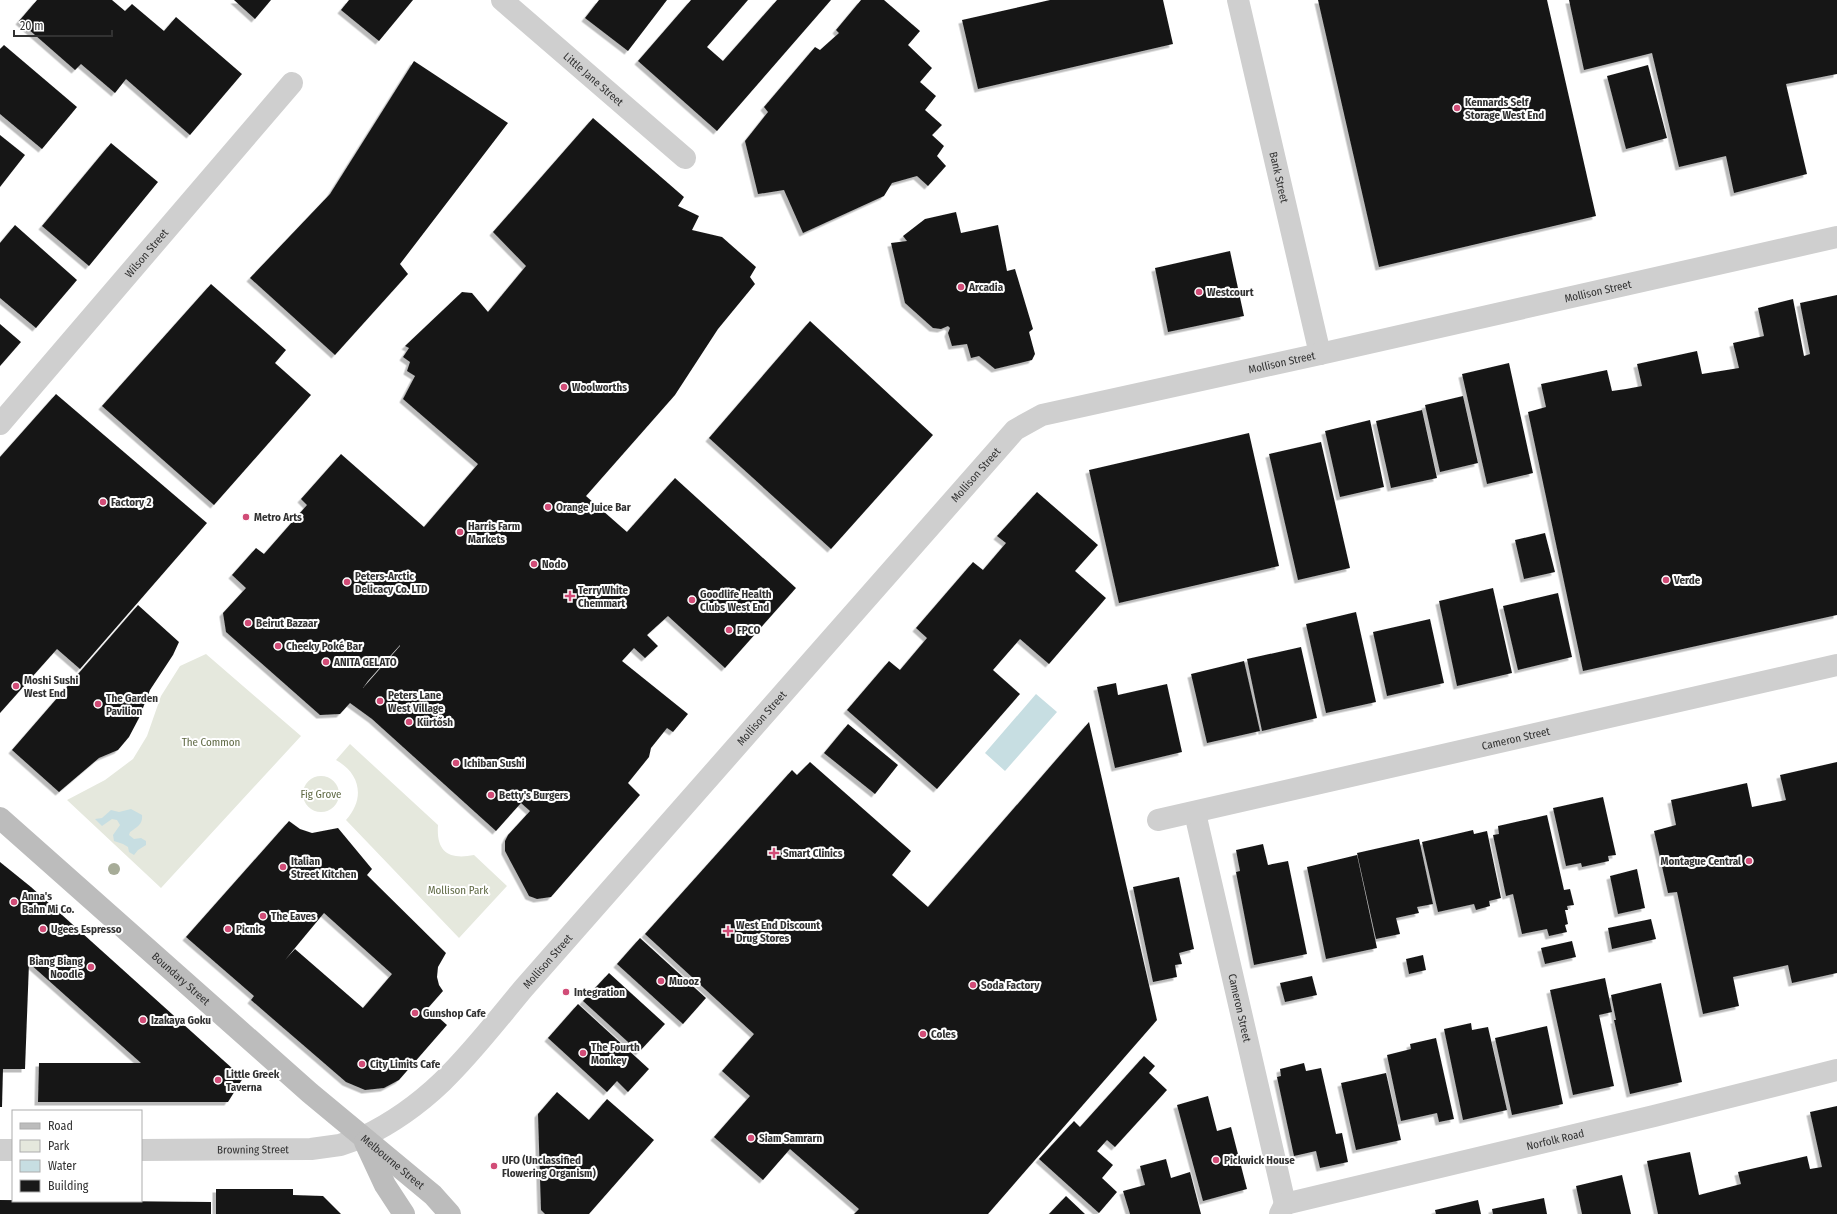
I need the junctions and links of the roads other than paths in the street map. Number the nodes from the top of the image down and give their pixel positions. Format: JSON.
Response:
{"nodes":[{"id":1,"x":502,"y":0,"type":"edge"},
{"id":2,"x":1238,"y":0,"type":"edge"},
{"id":3,"x":292,"y":83,"type":"dead end"},
{"id":4,"x":685,"y":158,"type":"dead end"},
{"id":5,"x":1837,"y":237,"type":"edge"},
{"id":6,"x":1320,"y":354,"type":"junction"},
{"id":7,"x":0,"y":424,"type":"edge"},
{"id":8,"x":1837,"y":665,"type":"edge"},
{"id":9,"x":1195,"y":812,"type":"junction"},
{"id":10,"x":0,"y":818,"type":"edge"},
{"id":11,"x":1158,"y":820,"type":"dead end"},
{"id":12,"x":1837,"y":1070,"type":"edge"},
{"id":13,"x":363,"y":1137,"type":"junction"},
{"id":14,"x":0,"y":1150,"type":"edge"},
{"id":15,"x":12,"y":1150,"type":"edge"},
{"id":16,"x":142,"y":1150,"type":"edge"},
{"id":17,"x":1282,"y":1209,"type":"edge"},
{"id":18,"x":404,"y":1214,"type":"edge"},
{"id":19,"x":450,"y":1214,"type":"edge"}],
"edges":[{"from":1,"to":4,"type":"street","name":"Little Jane Street"},
{"from":2,"to":6,"type":"street","name":"Bank Street"},
{"from":3,"to":7,"type":"street","name":"Wilson Street"},
{"from":5,"to":6,"type":"street","name":"Mollison Street"},
{"from":6,"to":13,"type":"street","name":"Mollison Street"},
{"from":8,"to":9,"type":"street","name":"Cameron Street"},
{"from":9,"to":11,"type":"street","name":"Cameron Street"},
{"from":9,"to":17,"type":"street","name":"Cameron Street"},
{"from":10,"to":13,"type":"main road","name":"Boundary Street"},
{"from":12,"to":17,"type":"street","name":"Norfolk Road"},
{"from":13,"to":16,"type":"street","name":"Browning Street"},
{"from":13,"to":18,"type":"main road","name":"Melbourne Street"},
{"from":13,"to":19,"type":"main road","name":"Melbourne Street"},
{"from":14,"to":15,"type":"street"}]}
